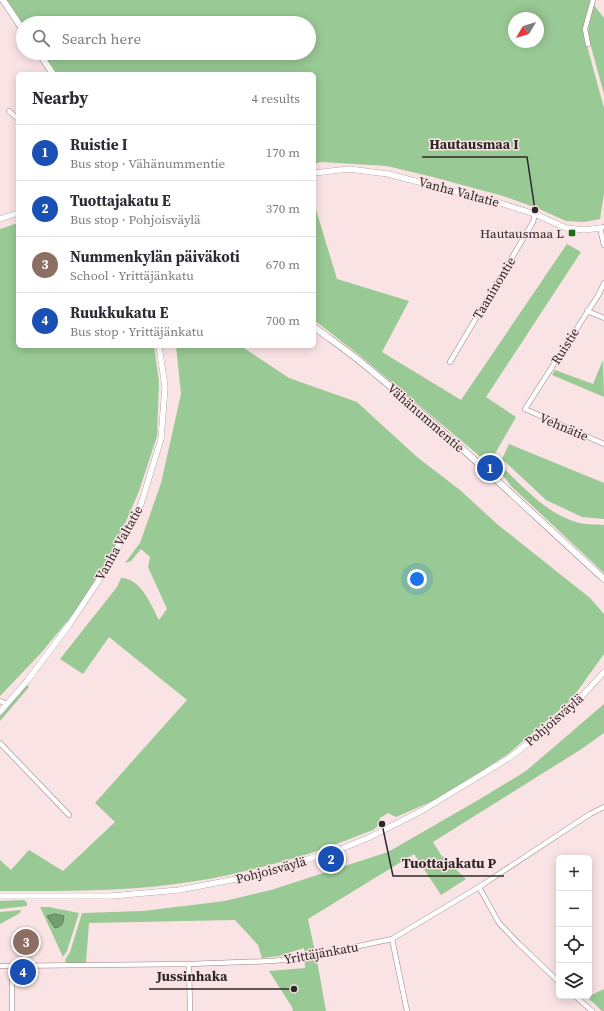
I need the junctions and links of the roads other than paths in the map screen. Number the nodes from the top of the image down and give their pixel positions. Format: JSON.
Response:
{"nodes":[{"id":1,"x":3,"y":0,"type":"edge"},
{"id":2,"x":593,"y":0,"type":"edge"},
{"id":3,"x":16,"y":20,"type":"edge"},
{"id":4,"x":588,"y":44,"type":"dead end"},
{"id":5,"x":44,"y":60,"type":"edge"},
{"id":6,"x":52,"y":72,"type":"edge"},
{"id":7,"x":9,"y":111,"type":"dead end"},
{"id":8,"x":16,"y":117,"type":"edge"},
{"id":9,"x":316,"y":172,"type":"edge"},
{"id":10,"x":16,"y":214,"type":"edge"},
{"id":11,"x":535,"y":214,"type":"junction"},
{"id":12,"x":0,"y":219,"type":"edge"},
{"id":13,"x":602,"y":227,"type":"edge"},
{"id":14,"x":604,"y":244,"type":"edge"},
{"id":15,"x":604,"y":283,"type":"edge"},
{"id":16,"x":587,"y":311,"type":"junction"},
{"id":17,"x":604,"y":318,"type":"edge"},
{"id":18,"x":316,"y":328,"type":"edge"},
{"id":19,"x":159,"y":348,"type":"edge"},
{"id":20,"x":450,"y":362,"type":"dead end"},
{"id":21,"x":525,"y":409,"type":"joint"},
{"id":22,"x":604,"y":444,"type":"edge"},
{"id":23,"x":604,"y":579,"type":"edge"},
{"id":24,"x":604,"y":672,"type":"edge"},
{"id":25,"x":0,"y":701,"type":"edge"},
{"id":26,"x":7,"y":704,"type":"junction"},
{"id":27,"x":0,"y":712,"type":"edge"},
{"id":28,"x":0,"y":743,"type":"edge"},
{"id":29,"x":604,"y":807,"type":"edge"},
{"id":30,"x":69,"y":815,"type":"dead end"},
{"id":31,"x":479,"y":887,"type":"junction"},
{"id":32,"x":0,"y":896,"type":"edge"},
{"id":33,"x":392,"y":939,"type":"junction"},
{"id":34,"x":188,"y":964,"type":"junction"},
{"id":35,"x":0,"y":966,"type":"edge"},
{"id":36,"x":12,"y":966,"type":"junction"},
{"id":37,"x":556,"y":979,"type":"edge"},
{"id":38,"x":578,"y":999,"type":"edge"},
{"id":39,"x":12,"y":1011,"type":"edge"},
{"id":40,"x":190,"y":1011,"type":"edge"},
{"id":41,"x":407,"y":1011,"type":"edge"},
{"id":42,"x":592,"y":1011,"type":"edge"}],
"edges":[{"from":1,"to":3,"type":"main road"},
{"from":2,"to":4,"type":"street"},
{"from":5,"to":6,"type":"main road"},
{"from":7,"to":8,"type":"street"},
{"from":9,"to":11,"type":"street","name":"Vanha Valtatie"},
{"from":10,"to":12,"type":"street"},
{"from":11,"to":13,"type":"street","name":"Vanha Valtatie"},
{"from":11,"to":20,"type":"street","name":"Taaninontie"},
{"from":13,"to":14,"type":"street"},
{"from":15,"to":16,"type":"street","name":"Ruistie"},
{"from":16,"to":17,"type":"street"},
{"from":16,"to":21,"type":"street","name":"Ruistie"},
{"from":18,"to":23,"type":"main road","name":"Vähänummentie"},
{"from":19,"to":26,"type":"street","name":"Vanha Valtatie"},
{"from":21,"to":22,"type":"street","name":"Vehnätie"},
{"from":24,"to":32,"type":"street","name":"Pohjoisväylä"},
{"from":25,"to":26,"type":"street"},
{"from":26,"to":27,"type":"street","name":"Vanha Valtatie"},
{"from":28,"to":30,"type":"street"},
{"from":29,"to":31,"type":"street","name":"Yrittäjänkatu"},
{"from":31,"to":33,"type":"street","name":"Yrittäjänkatu"},
{"from":31,"to":37,"type":"street"},
{"from":33,"to":34,"type":"street","name":"Yrittäjänkatu"},
{"from":33,"to":41,"type":"street"},
{"from":34,"to":36,"type":"street","name":"Yrittäjänkatu"},
{"from":34,"to":40,"type":"street"},
{"from":35,"to":36,"type":"street","name":"Yrittäjänkatu"},
{"from":36,"to":39,"type":"street"},
{"from":38,"to":42,"type":"street"}]}
